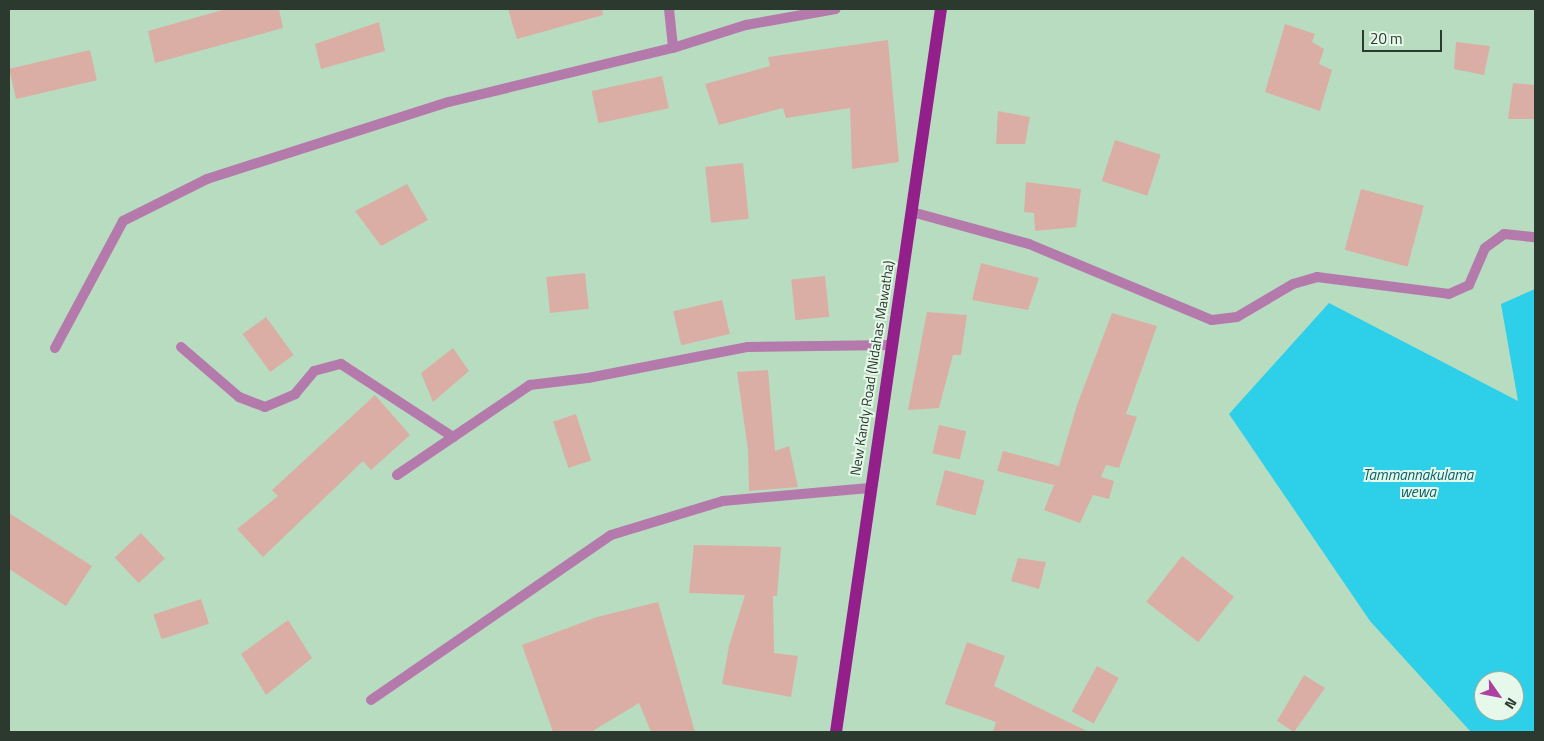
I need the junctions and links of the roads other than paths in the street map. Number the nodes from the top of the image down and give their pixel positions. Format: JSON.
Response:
{"nodes":[{"id":1,"x":669,"y":9,"type":"edge"},
{"id":2,"x":836,"y":9,"type":"edge"},
{"id":3,"x":941,"y":9,"type":"edge"},
{"id":4,"x":673,"y":48,"type":"junction"},
{"id":5,"x":912,"y":212,"type":"junction"},
{"id":6,"x":1535,"y":237,"type":"edge"},
{"id":7,"x":890,"y":345,"type":"junction"},
{"id":8,"x":181,"y":347,"type":"dead end"},
{"id":9,"x":55,"y":348,"type":"dead end"},
{"id":10,"x":453,"y":437,"type":"junction"},
{"id":11,"x":397,"y":475,"type":"dead end"},
{"id":12,"x":869,"y":488,"type":"junction"},
{"id":13,"x":370,"y":700,"type":"dead end"},
{"id":14,"x":836,"y":732,"type":"edge"}],
"edges":[{"from":1,"to":4,"type":"street"},
{"from":2,"to":4,"type":"street"},
{"from":3,"to":5,"type":"main road","name":"New Kandy Road (Nidahas Mawatha)"},
{"from":4,"to":9,"type":"street"},
{"from":5,"to":6,"type":"street"},
{"from":5,"to":7,"type":"main road","name":"New Kandy Road (Nidahas Mawatha)"},
{"from":7,"to":10,"type":"street"},
{"from":7,"to":12,"type":"main road","name":"New Kandy Road (Nidahas Mawatha)"},
{"from":8,"to":10,"type":"street"},
{"from":10,"to":11,"type":"street"},
{"from":12,"to":13,"type":"street"},
{"from":12,"to":14,"type":"main road","name":"New Kandy Road (Nidahas Mawatha)"}]}
